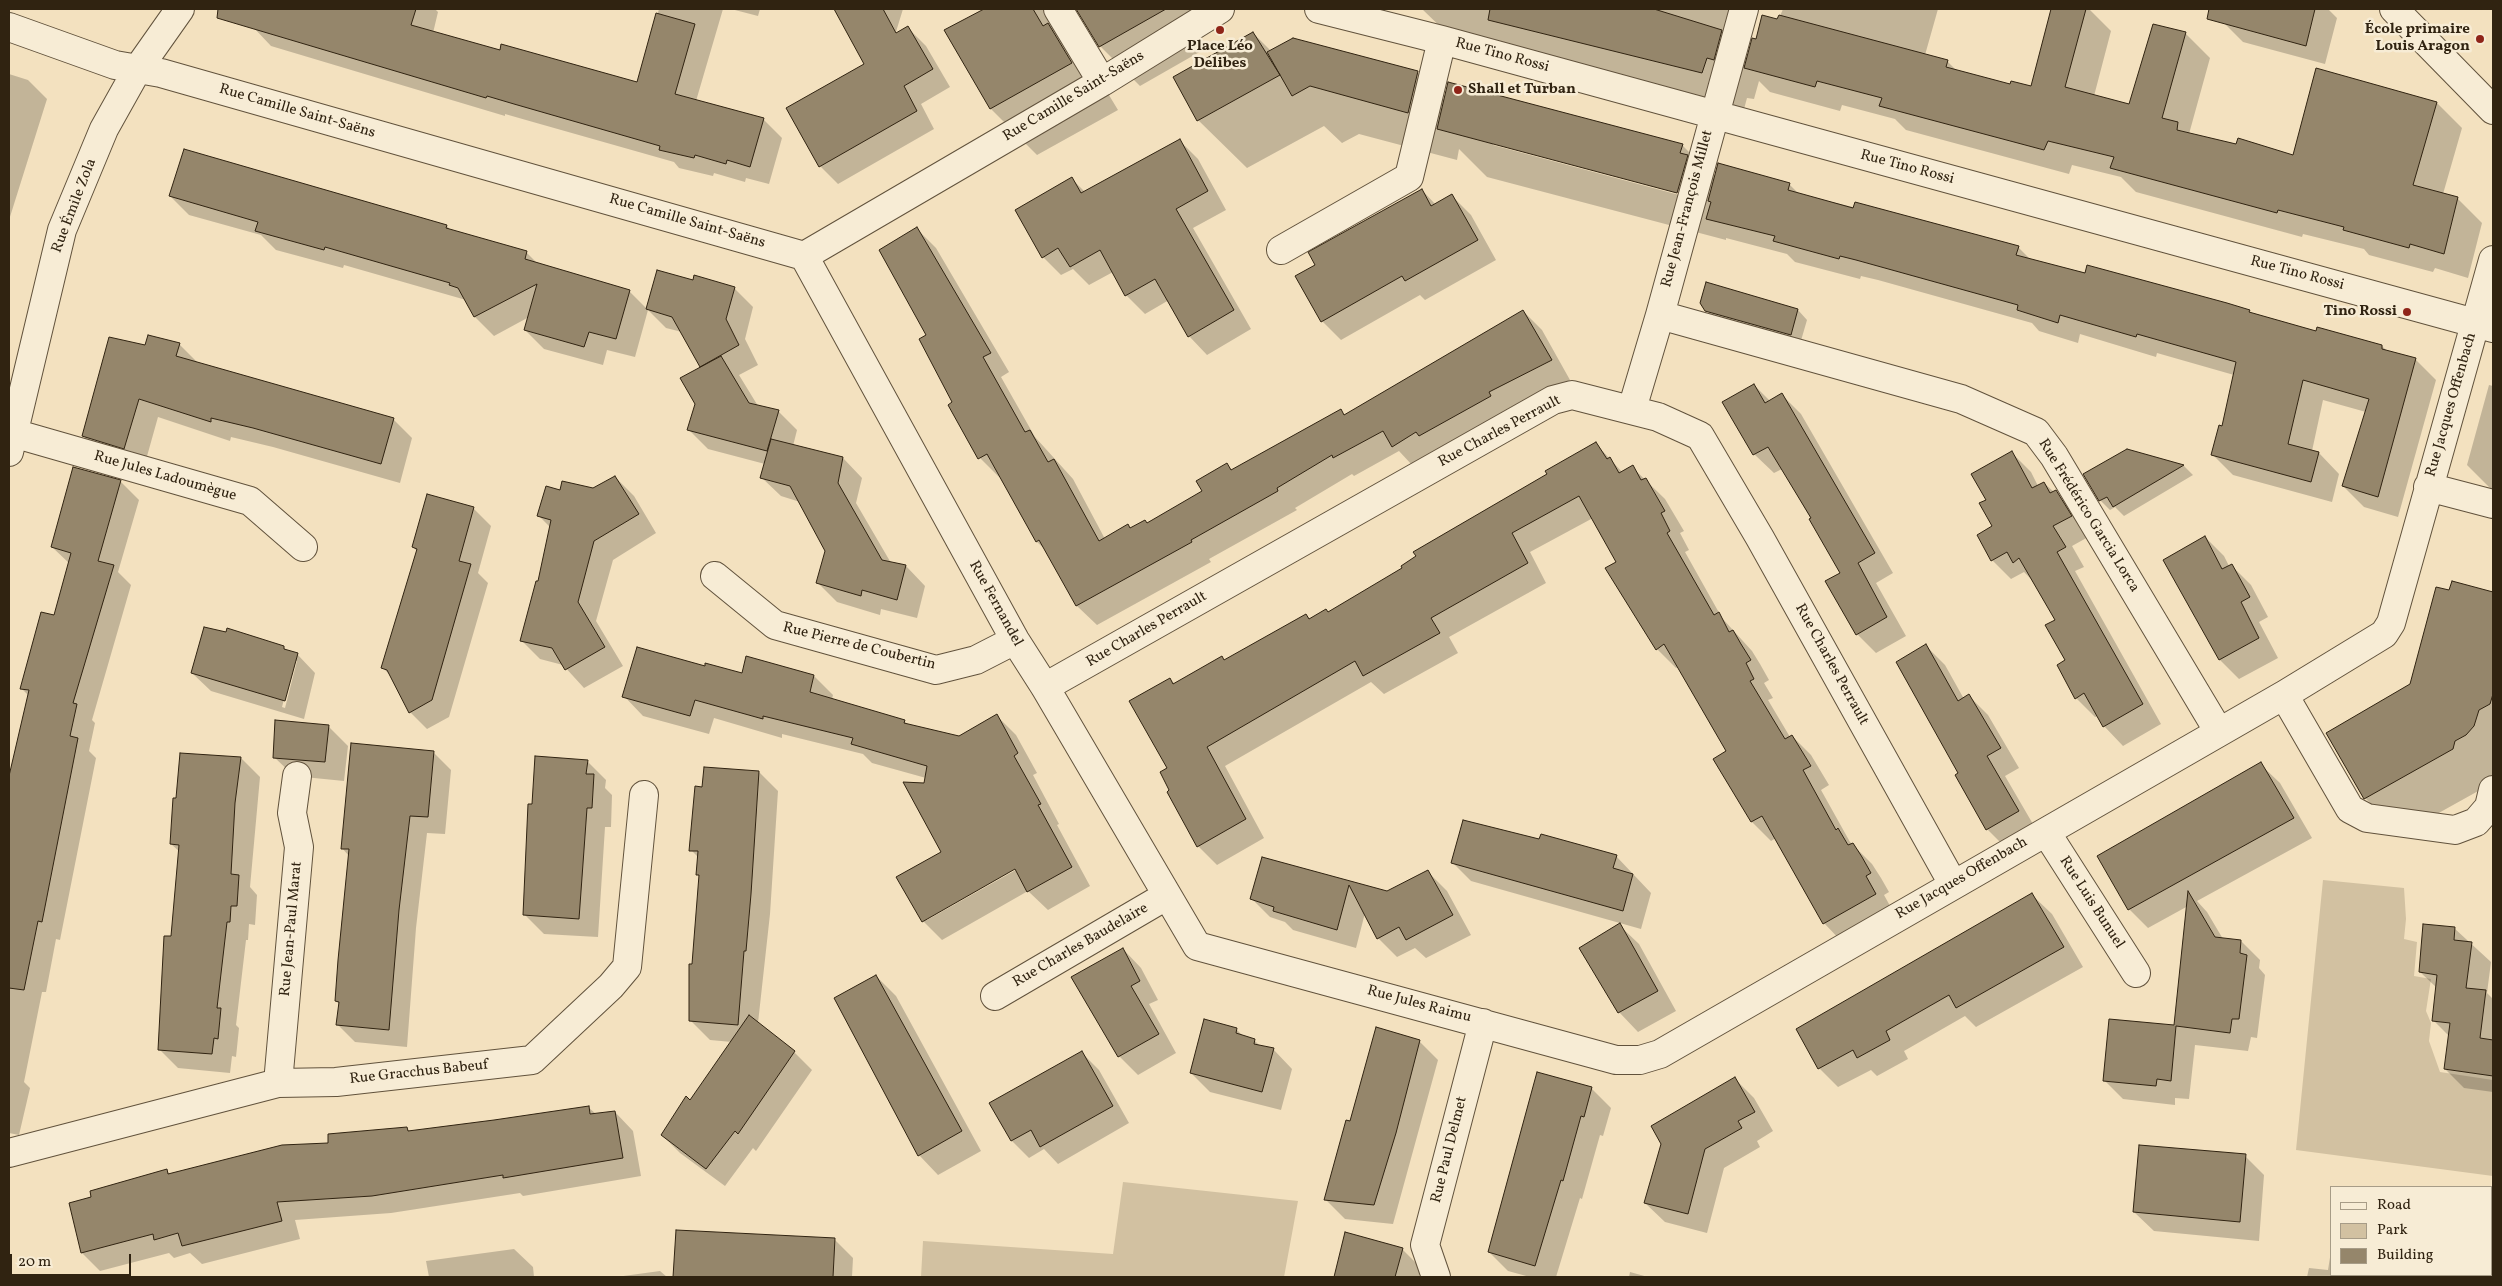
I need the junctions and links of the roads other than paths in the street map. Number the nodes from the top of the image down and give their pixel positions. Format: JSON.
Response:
{"nodes":[{"id":1,"x":180,"y":9,"type":"edge"},
{"id":2,"x":1058,"y":9,"type":"edge"},
{"id":3,"x":1220,"y":9,"type":"edge"},
{"id":4,"x":1319,"y":9,"type":"edge"},
{"id":5,"x":1744,"y":9,"type":"edge"},
{"id":6,"x":2394,"y":9,"type":"edge"},
{"id":7,"x":9,"y":27,"type":"edge"},
{"id":8,"x":1442,"y":40,"type":"junction"},
{"id":9,"x":137,"y":70,"type":"junction"},
{"id":10,"x":1102,"y":82,"type":"junction"},
{"id":11,"x":2493,"y":110,"type":"edge"},
{"id":12,"x":1713,"y":115,"type":"junction"},
{"id":13,"x":1281,"y":250,"type":"dead end"},
{"id":14,"x":804,"y":256,"type":"junction"},
{"id":15,"x":2493,"y":260,"type":"edge"},
{"id":16,"x":1660,"y":315,"type":"junction"},
{"id":17,"x":2485,"y":326,"type":"edge"},
{"id":18,"x":1632,"y":409,"type":"junction"},
{"id":19,"x":11,"y":443,"type":"edge"},
{"id":20,"x":2428,"y":487,"type":"junction"},
{"id":21,"x":2493,"y":504,"type":"edge"},
{"id":22,"x":303,"y":547,"type":"dead end"},
{"id":23,"x":715,"y":576,"type":"dead end"},
{"id":24,"x":1015,"y":640,"type":"junction"},
{"id":25,"x":1045,"y":687,"type":"junction"},
{"id":26,"x":2284,"y":695,"type":"junction"},
{"id":27,"x":2219,"y":732,"type":"junction"},
{"id":28,"x":297,"y":776,"type":"dead end"},
{"id":29,"x":2493,"y":790,"type":"edge"},
{"id":30,"x":644,"y":795,"type":"dead end"},
{"id":31,"x":2046,"y":832,"type":"junction"},
{"id":32,"x":1953,"y":884,"type":"junction"},
{"id":33,"x":1166,"y":896,"type":"junction"},
{"id":34,"x":1198,"y":946,"type":"joint"},
{"id":35,"x":2136,"y":973,"type":"dead end"},
{"id":36,"x":995,"y":996,"type":"dead end"},
{"id":37,"x":1483,"y":1023,"type":"junction"},
{"id":38,"x":1640,"y":1060,"type":"joint"},
{"id":39,"x":278,"y":1083,"type":"junction"},
{"id":40,"x":9,"y":1153,"type":"edge"},
{"id":41,"x":1436,"y":1277,"type":"edge"}],
"edges":[{"from":1,"to":9,"type":"street","name":"Rue Émile Zola"},
{"from":2,"to":10,"type":"street"},
{"from":3,"to":10,"type":"street","name":"Rue Camille Saint-Saëns"},
{"from":4,"to":8,"type":"street","name":"Rue Tino Rossi"},
{"from":5,"to":12,"type":"street","name":"Rue Jean-François Millet"},
{"from":6,"to":11,"type":"street"},
{"from":7,"to":9,"type":"street","name":"Rue Camille Saint-Saëns"},
{"from":8,"to":12,"type":"street","name":"Rue Tino Rossi"},
{"from":8,"to":13,"type":"street"},
{"from":9,"to":14,"type":"street","name":"Rue Camille Saint-Saëns"},
{"from":9,"to":19,"type":"street","name":"Rue Émile Zola"},
{"from":10,"to":14,"type":"street","name":"Rue Camille Saint-Saëns"},
{"from":12,"to":16,"type":"street","name":"Rue Jean-François Millet"},
{"from":12,"to":17,"type":"street","name":"Rue Tino Rossi"},
{"from":14,"to":24,"type":"street","name":"Rue Fernandel"},
{"from":15,"to":17,"type":"street","name":"Rue Jacques Offenbach"},
{"from":16,"to":18,"type":"street","name":"Rue Jean-François Millet"},
{"from":16,"to":27,"type":"street","name":"Rue Frédérico Garcia Lorca"},
{"from":17,"to":20,"type":"street","name":"Rue Jacques Offenbach"},
{"from":18,"to":25,"type":"street","name":"Rue Charles Perrault"},
{"from":18,"to":32,"type":"street","name":"Rue Charles Perrault"},
{"from":19,"to":22,"type":"street","name":"Rue Jules Ladoumègue"},
{"from":20,"to":21,"type":"street","name":"Rue Jacques Offenbach"},
{"from":20,"to":26,"type":"street","name":"Rue Jacques Offenbach"},
{"from":23,"to":24,"type":"street","name":"Rue Pierre de Coubertin"},
{"from":24,"to":25,"type":"street","name":"Rue Fernandel"},
{"from":25,"to":33,"type":"street","name":"Rue Fernandel"},
{"from":26,"to":27,"type":"street","name":"Rue Jacques Offenbach"},
{"from":26,"to":29,"type":"street"},
{"from":27,"to":31,"type":"street","name":"Rue Jacques Offenbach"},
{"from":28,"to":39,"type":"street","name":"Rue Jean-Paul Marat"},
{"from":30,"to":39,"type":"street","name":"Rue Gracchus Babeuf"},
{"from":31,"to":32,"type":"street","name":"Rue Jacques Offenbach"},
{"from":31,"to":35,"type":"street","name":"Rue Luis Bunuel"},
{"from":32,"to":38,"type":"street","name":"Rue Jacques Offenbach"},
{"from":33,"to":34,"type":"street","name":"Rue Fernandel"},
{"from":33,"to":36,"type":"street","name":"Rue Charles Baudelaire"},
{"from":34,"to":37,"type":"street","name":"Rue Jules Raimu"},
{"from":37,"to":38,"type":"street","name":"Rue Jules Raimu"},
{"from":37,"to":41,"type":"street","name":"Rue Paul Delmet"},
{"from":39,"to":40,"type":"street","name":"Rue Gracchus Babeuf"}]}
